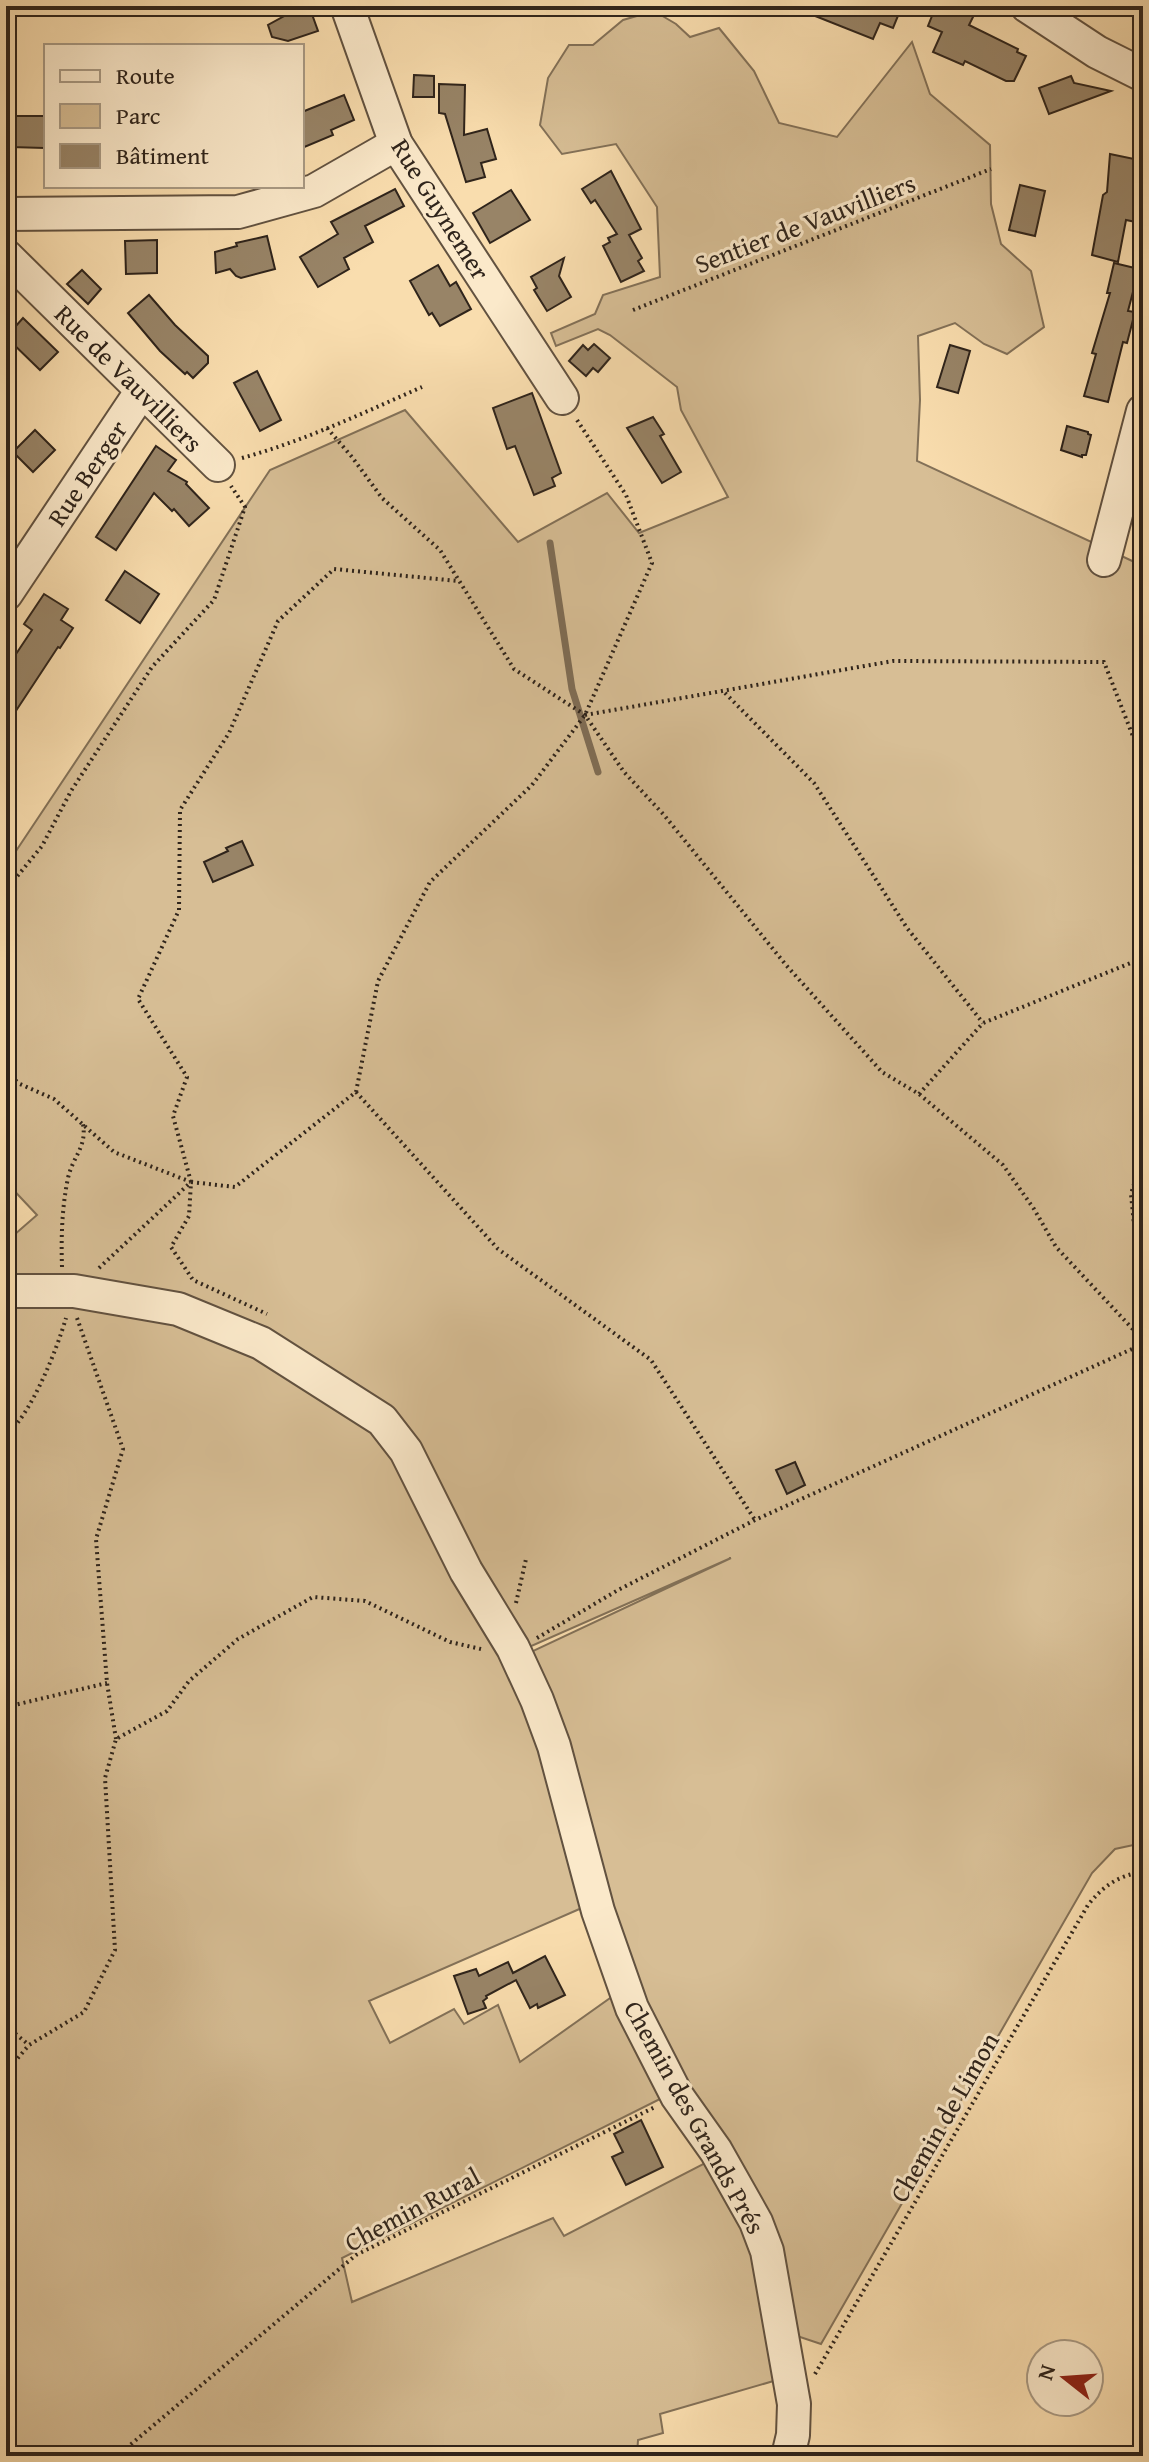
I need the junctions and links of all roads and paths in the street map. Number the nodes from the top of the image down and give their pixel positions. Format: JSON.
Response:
{"nodes":[{"id":1,"x":347,"y":6,"type":"edge"},
{"id":2,"x":1027,"y":6,"type":"edge"},
{"id":3,"x":1143,"y":75,"type":"edge"},
{"id":4,"x":396,"y":144,"type":"junction"},
{"id":5,"x":991,"y":169,"type":"dead end"},
{"id":6,"x":6,"y":214,"type":"edge"},
{"id":7,"x":6,"y":256,"type":"edge"},
{"id":8,"x":633,"y":310,"type":"dead end"},
{"id":9,"x":422,"y":387,"type":"dead end"},
{"id":10,"x":141,"y":392,"type":"junction"},
{"id":11,"x":562,"y":398,"type":"joint"},
{"id":12,"x":1143,"y":411,"type":"edge"},
{"id":13,"x":327,"y":428,"type":"junction"},
{"id":14,"x":218,"y":465,"type":"junction"},
{"id":15,"x":1104,"y":560,"type":"dead end"},
{"id":16,"x":459,"y":581,"type":"junction"},
{"id":17,"x":6,"y":594,"type":"edge"},
{"id":18,"x":723,"y":691,"type":"junction"},
{"id":19,"x":585,"y":715,"type":"junction"},
{"id":20,"x":1143,"y":762,"type":"edge"},
{"id":21,"x":6,"y":890,"type":"edge"},
{"id":22,"x":1143,"y":958,"type":"edge"},
{"id":23,"x":983,"y":1023,"type":"junction"},
{"id":24,"x":6,"y":1073,"type":"edge"},
{"id":25,"x":356,"y":1092,"type":"junction"},
{"id":26,"x":919,"y":1094,"type":"junction"},
{"id":27,"x":1143,"y":1155,"type":"edge"},
{"id":28,"x":191,"y":1182,"type":"junction"},
{"id":29,"x":6,"y":1291,"type":"edge"},
{"id":30,"x":74,"y":1291,"type":"junction"},
{"id":31,"x":270,"y":1316,"type":"dead end"},
{"id":32,"x":1143,"y":1316,"type":"edge"},
{"id":33,"x":1143,"y":1342,"type":"edge"},
{"id":34,"x":755,"y":1520,"type":"junction"},
{"id":35,"x":526,"y":1559,"type":"dead end"},
{"id":36,"x":512,"y":1646,"type":"junction"},
{"id":37,"x":107,"y":1683,"type":"junction"},
{"id":38,"x":6,"y":1707,"type":"edge"},
{"id":39,"x":116,"y":1739,"type":"junction"},
{"id":40,"x":1143,"y":1872,"type":"edge"},
{"id":41,"x":6,"y":2026,"type":"edge"},
{"id":42,"x":29,"y":2045,"type":"junction"},
{"id":43,"x":6,"y":2072,"type":"edge"},
{"id":44,"x":677,"y":2096,"type":"junction"},
{"id":45,"x":794,"y":2404,"type":"junction"},
{"id":46,"x":117,"y":2456,"type":"edge"},
{"id":47,"x":788,"y":2456,"type":"edge"}],
"edges":[{"from":1,"to":4,"type":"street","name":"Rue Guynemer"},
{"from":2,"to":3,"type":"street"},
{"from":4,"to":6,"type":"street"},
{"from":4,"to":11,"type":"street","name":"Rue Guynemer"},
{"from":5,"to":8,"type":"path","name":"Sentier de Vauvilliers"},
{"from":7,"to":10,"type":"street","name":"Rue de Vauvilliers"},
{"from":9,"to":13,"type":"path"},
{"from":10,"to":14,"type":"street","name":"Rue de Vauvilliers"},
{"from":10,"to":17,"type":"street","name":"Rue Berger"},
{"from":11,"to":19,"type":"path"},
{"from":12,"to":15,"type":"street"},
{"from":13,"to":14,"type":"path"},
{"from":13,"to":16,"type":"path"},
{"from":14,"to":21,"type":"path"},
{"from":16,"to":19,"type":"path"},
{"from":16,"to":28,"type":"path"},
{"from":18,"to":19,"type":"path"},
{"from":18,"to":20,"type":"path"},
{"from":18,"to":23,"type":"path"},
{"from":19,"to":25,"type":"path"},
{"from":19,"to":26,"type":"path"},
{"from":22,"to":23,"type":"path"},
{"from":23,"to":26,"type":"path"},
{"from":24,"to":28,"type":"path"},
{"from":25,"to":28,"type":"path"},
{"from":25,"to":34,"type":"path"},
{"from":26,"to":33,"type":"path"},
{"from":27,"to":32,"type":"path"},
{"from":28,"to":30,"type":"path"},
{"from":28,"to":31,"type":"path"},
{"from":29,"to":30,"type":"street","name":"Chemin des Grands Prés"},
{"from":30,"to":36,"type":"street","name":"Chemin des Grands Prés"},
{"from":30,"to":37,"type":"path"},
{"from":33,"to":34,"type":"path"},
{"from":34,"to":36,"type":"path"},
{"from":35,"to":36,"type":"path"},
{"from":36,"to":39,"type":"path"},
{"from":36,"to":44,"type":"street","name":"Chemin des Grands Prés"},
{"from":37,"to":38,"type":"path"},
{"from":37,"to":39,"type":"path"},
{"from":39,"to":42,"type":"path"},
{"from":40,"to":45,"type":"path","name":"Chemin de Limon"},
{"from":41,"to":42,"type":"path"},
{"from":42,"to":43,"type":"path"},
{"from":44,"to":45,"type":"street","name":"Chemin des Grands Prés"},
{"from":44,"to":46,"type":"path","name":"Chemin Rural"},
{"from":45,"to":47,"type":"street","name":"Chemin des Grands Prés"}]}
